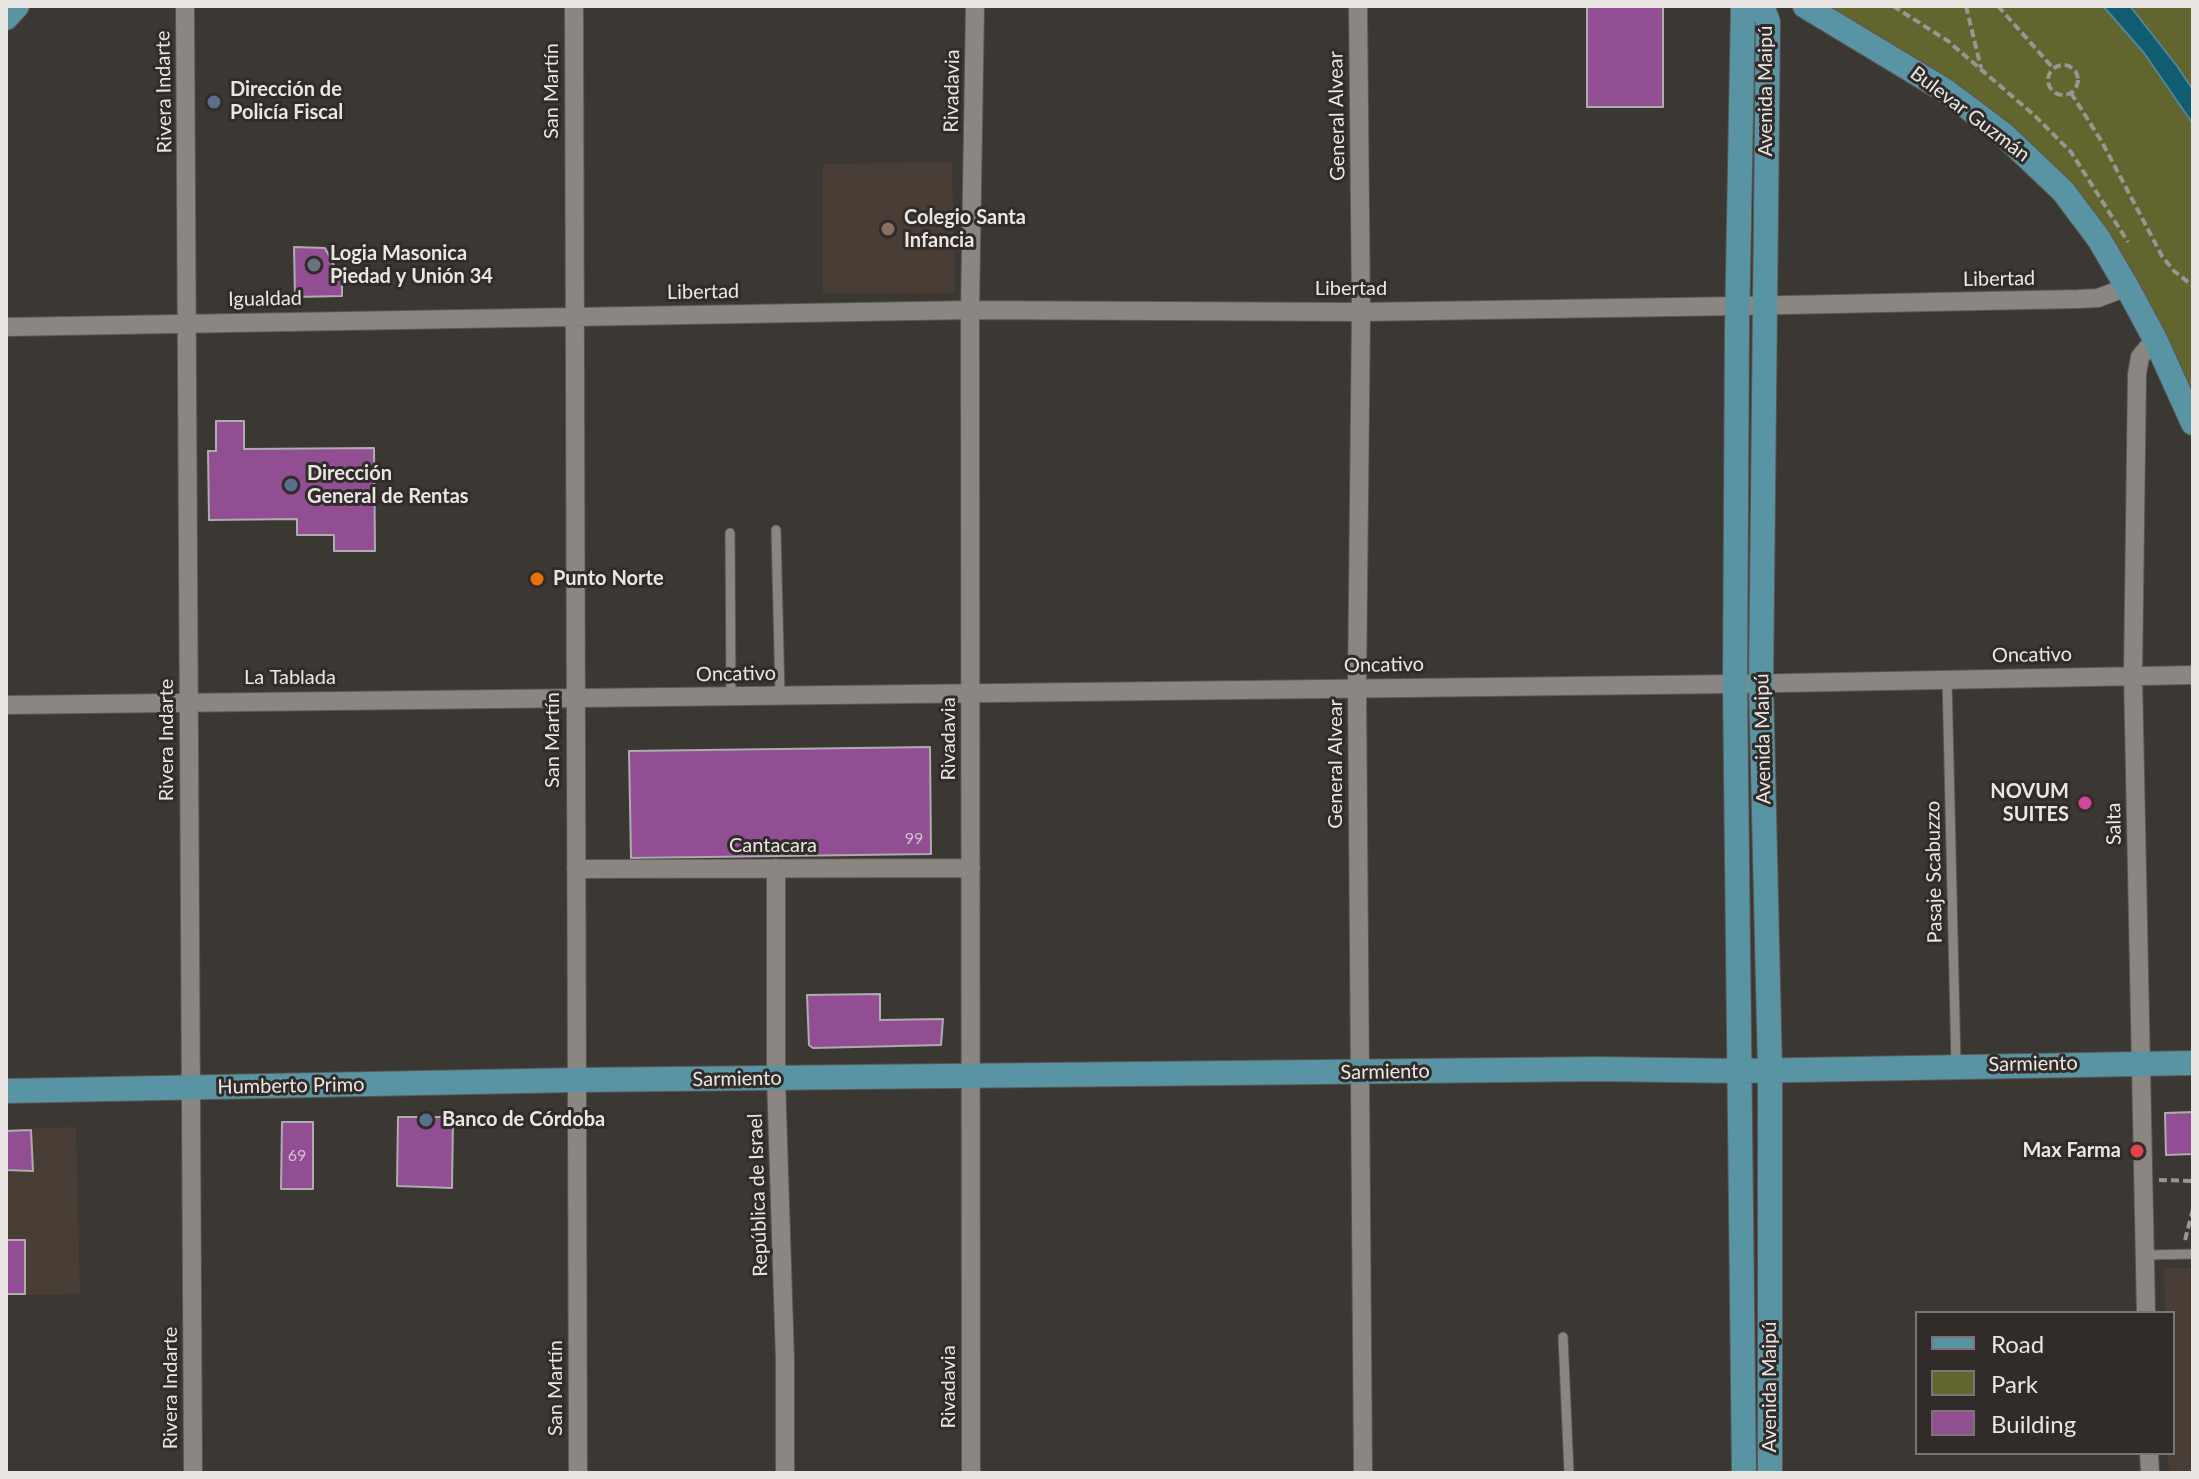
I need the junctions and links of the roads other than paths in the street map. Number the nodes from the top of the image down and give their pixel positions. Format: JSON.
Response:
{"nodes":[{"id":1,"x":17,"y":6,"type":"edge"},
{"id":2,"x":185,"y":6,"type":"edge"},
{"id":3,"x":574,"y":6,"type":"edge"},
{"id":4,"x":975,"y":6,"type":"edge"},
{"id":5,"x":1358,"y":6,"type":"edge"},
{"id":6,"x":1743,"y":6,"type":"edge"},
{"id":7,"x":1762,"y":6,"type":"edge"},
{"id":8,"x":1805,"y":6,"type":"edge"},
{"id":9,"x":6,"y":18,"type":"edge"},
{"id":10,"x":2127,"y":287,"type":"junction"},
{"id":11,"x":1764,"y":305,"type":"junction"},
{"id":12,"x":1738,"y":306,"type":"junction"},
{"id":13,"x":970,"y":310,"type":"junction"},
{"id":14,"x":1361,"y":312,"type":"junction"},
{"id":15,"x":574,"y":316,"type":"junction"},
{"id":16,"x":188,"y":323,"type":"junction"},
{"id":17,"x":6,"y":327,"type":"edge"},
{"id":18,"x":2155,"y":339,"type":"junction"},
{"id":19,"x":2193,"y":423,"type":"edge"},
{"id":20,"x":776,"y":530,"type":"dead end"},
{"id":21,"x":730,"y":533,"type":"dead end"},
{"id":22,"x":2133,"y":675,"type":"junction"},
{"id":23,"x":2193,"y":675,"type":"edge"},
{"id":24,"x":1947,"y":678,"type":"junction"},
{"id":25,"x":1761,"y":683,"type":"junction"},
{"id":26,"x":1735,"y":684,"type":"junction"},
{"id":27,"x":1357,"y":687,"type":"junction"},
{"id":28,"x":971,"y":693,"type":"junction"},
{"id":29,"x":780,"y":696,"type":"junction"},
{"id":30,"x":731,"y":697,"type":"junction"},
{"id":31,"x":575,"y":699,"type":"junction"},
{"id":32,"x":189,"y":701,"type":"junction"},
{"id":33,"x":6,"y":705,"type":"edge"},
{"id":34,"x":776,"y":868,"type":"junction"},
{"id":35,"x":971,"y":868,"type":"junction"},
{"id":36,"x":576,"y":869,"type":"junction"},
{"id":37,"x":2141,"y":1063,"type":"junction"},
{"id":38,"x":2193,"y":1063,"type":"edge"},
{"id":39,"x":1956,"y":1065,"type":"junction"},
{"id":40,"x":1770,"y":1070,"type":"junction"},
{"id":41,"x":1740,"y":1071,"type":"junction"},
{"id":42,"x":1360,"y":1072,"type":"junction"},
{"id":43,"x":971,"y":1076,"type":"junction"},
{"id":44,"x":776,"y":1078,"type":"junction"},
{"id":45,"x":576,"y":1080,"type":"junction"},
{"id":46,"x":191,"y":1088,"type":"junction"},
{"id":47,"x":6,"y":1091,"type":"edge"},
{"id":48,"x":2193,"y":1254,"type":"edge"},
{"id":49,"x":2145,"y":1255,"type":"junction"},
{"id":50,"x":2146,"y":1311,"type":"edge"},
{"id":51,"x":1563,"y":1337,"type":"dead end"},
{"id":52,"x":193,"y":1473,"type":"edge"},
{"id":53,"x":578,"y":1473,"type":"edge"},
{"id":54,"x":785,"y":1473,"type":"edge"},
{"id":55,"x":971,"y":1473,"type":"edge"},
{"id":56,"x":1363,"y":1473,"type":"edge"},
{"id":57,"x":1569,"y":1473,"type":"edge"},
{"id":58,"x":1744,"y":1473,"type":"edge"},
{"id":59,"x":1770,"y":1473,"type":"edge"}],
"edges":[{"from":1,"to":9,"type":"main road"},
{"from":2,"to":16,"type":"street","name":"Rivera Indarte"},
{"from":3,"to":15,"type":"street","name":"San Martín"},
{"from":4,"to":13,"type":"street","name":"Rivadavia"},
{"from":5,"to":14,"type":"street","name":"General Alvear"},
{"from":6,"to":12,"type":"main road","name":"Avenida Maipú"},
{"from":7,"to":11,"type":"main road","name":"Avenida Maipú"},
{"from":8,"to":10,"type":"main road","name":"Bulevar Guzmán"},
{"from":10,"to":11,"type":"street","name":"Libertad"},
{"from":10,"to":18,"type":"main road","name":"Bulevar Guzmán"},
{"from":11,"to":12,"type":"street","name":"Libertad"},
{"from":11,"to":25,"type":"main road","name":"Avenida Maipú"},
{"from":12,"to":14,"type":"street","name":"Libertad"},
{"from":12,"to":26,"type":"main road","name":"Avenida Maipú"},
{"from":13,"to":14,"type":"street","name":"Libertad"},
{"from":13,"to":15,"type":"street","name":"Libertad"},
{"from":13,"to":28,"type":"street","name":"Rivadavia"},
{"from":14,"to":27,"type":"street","name":"General Alvear"},
{"from":15,"to":16,"type":"street","name":"Igualdad"},
{"from":15,"to":31,"type":"street","name":"San Martín"},
{"from":16,"to":17,"type":"street","name":"Igualdad"},
{"from":16,"to":32,"type":"street","name":"Rivera Indarte"},
{"from":18,"to":19,"type":"main road","name":"Bulevar Guzmán"},
{"from":18,"to":22,"type":"street","name":"Salta"},
{"from":20,"to":29,"type":"lane"},
{"from":21,"to":30,"type":"lane"},
{"from":22,"to":23,"type":"street","name":"Oncativo"},
{"from":22,"to":24,"type":"street","name":"Oncativo"},
{"from":22,"to":37,"type":"street","name":"Salta"},
{"from":24,"to":25,"type":"street","name":"Oncativo"},
{"from":24,"to":39,"type":"lane","name":"Pasaje Scabuzzo"},
{"from":25,"to":26,"type":"street","name":"Oncativo"},
{"from":25,"to":40,"type":"main road","name":"Avenida Maipú"},
{"from":26,"to":27,"type":"street","name":"Oncativo"},
{"from":26,"to":41,"type":"main road","name":"Avenida Maipú"},
{"from":27,"to":28,"type":"street","name":"Oncativo"},
{"from":27,"to":42,"type":"street","name":"General Alvear"},
{"from":28,"to":29,"type":"street","name":"Oncativo"},
{"from":28,"to":35,"type":"street","name":"Rivadavia"},
{"from":29,"to":30,"type":"street","name":"Oncativo"},
{"from":30,"to":31,"type":"street","name":"Oncativo"},
{"from":31,"to":32,"type":"street","name":"La Tablada"},
{"from":31,"to":36,"type":"street","name":"San Martín"},
{"from":32,"to":33,"type":"street","name":"La Tablada"},
{"from":32,"to":46,"type":"street","name":"Rivera Indarte"},
{"from":34,"to":35,"type":"street","name":"Cantacara"},
{"from":34,"to":36,"type":"street","name":"Cantacara"},
{"from":34,"to":44,"type":"street","name":"República de Israel"},
{"from":35,"to":43,"type":"street","name":"Rivadavia"},
{"from":36,"to":45,"type":"street","name":"San Martín"},
{"from":37,"to":38,"type":"main road","name":"Sarmiento"},
{"from":37,"to":39,"type":"main road","name":"Sarmiento"},
{"from":37,"to":49,"type":"street","name":"Salta"},
{"from":39,"to":40,"type":"main road","name":"Sarmiento"},
{"from":40,"to":41,"type":"main road","name":"Sarmiento"},
{"from":40,"to":59,"type":"main road","name":"Avenida Maipú"},
{"from":41,"to":42,"type":"main road","name":"Sarmiento"},
{"from":41,"to":58,"type":"main road","name":"Avenida Maipú"},
{"from":42,"to":43,"type":"main road","name":"Sarmiento"},
{"from":42,"to":56,"type":"street","name":"General Alvear"},
{"from":43,"to":44,"type":"main road","name":"Sarmiento"},
{"from":43,"to":55,"type":"street","name":"Rivadavia"},
{"from":44,"to":45,"type":"main road","name":"Sarmiento"},
{"from":44,"to":54,"type":"street","name":"República de Israel"},
{"from":45,"to":46,"type":"main road","name":"Humberto Primo"},
{"from":45,"to":53,"type":"street","name":"San Martín"},
{"from":46,"to":47,"type":"main road","name":"Humberto Primo"},
{"from":46,"to":52,"type":"street","name":"Rivera Indarte"},
{"from":48,"to":49,"type":"lane"},
{"from":49,"to":50,"type":"street","name":"Salta"},
{"from":51,"to":57,"type":"lane"}]}
